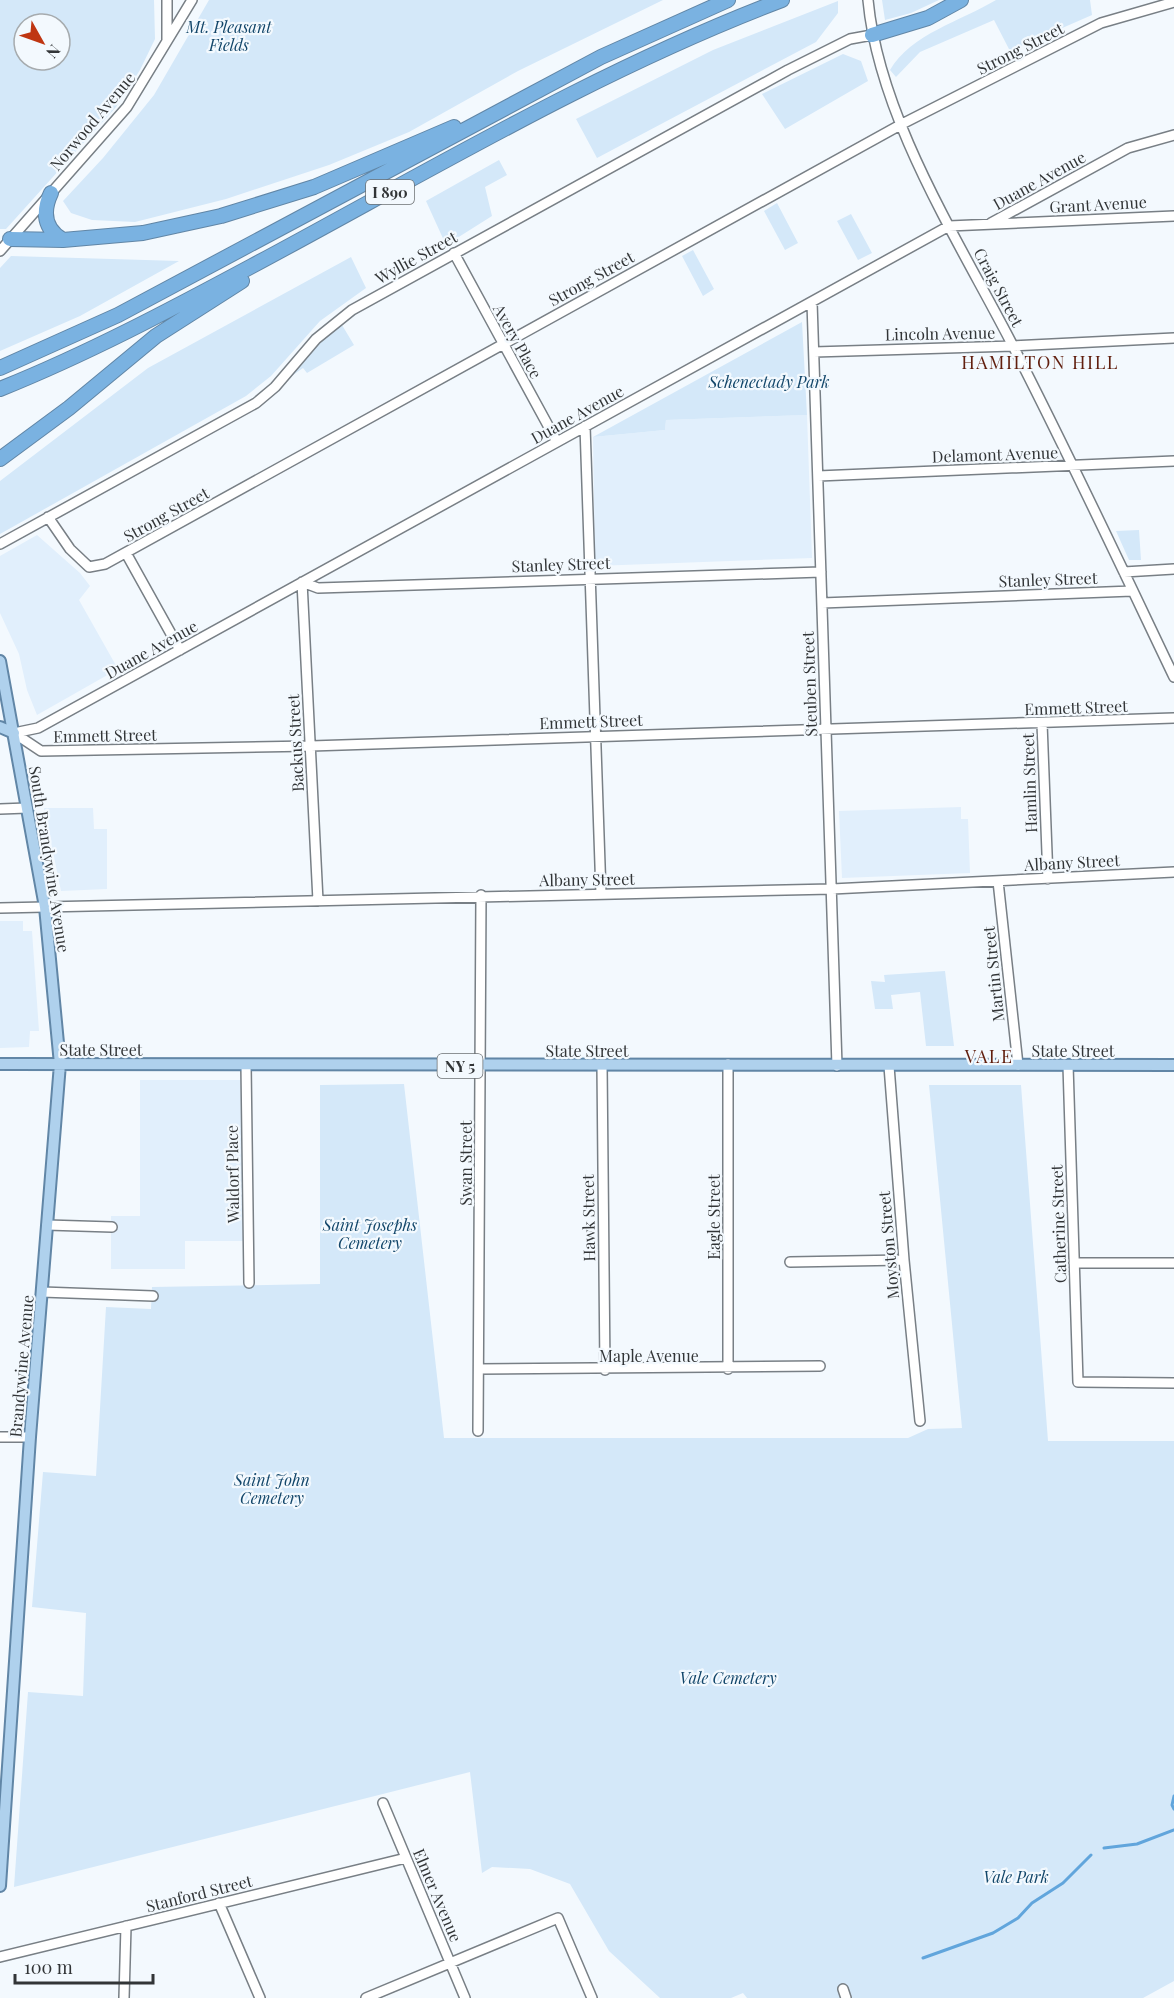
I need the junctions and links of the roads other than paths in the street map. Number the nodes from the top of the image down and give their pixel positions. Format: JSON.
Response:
{"nodes":[{"id":1,"x":167,"y":0,"type":"edge"},
{"id":2,"x":192,"y":0,"type":"edge"},
{"id":3,"x":728,"y":0,"type":"edge"},
{"id":4,"x":782,"y":0,"type":"edge"},
{"id":5,"x":868,"y":0,"type":"edge"},
{"id":6,"x":960,"y":0,"type":"edge"},
{"id":7,"x":1174,"y":2,"type":"edge"},
{"id":8,"x":872,"y":35,"type":"junction"},
{"id":9,"x":167,"y":44,"type":"junction"},
{"id":10,"x":512,"y":104,"type":"junction"},
{"id":11,"x":902,"y":124,"type":"junction"},
{"id":12,"x":1174,"y":135,"type":"edge"},
{"id":13,"x":51,"y":193,"type":"junction"},
{"id":14,"x":378,"y":198,"type":"junction"},
{"id":15,"x":1174,"y":216,"type":"edge"},
{"id":16,"x":988,"y":225,"type":"junction"},
{"id":17,"x":949,"y":226,"type":"junction"},
{"id":18,"x":5,"y":239,"type":"edge"},
{"id":19,"x":63,"y":240,"type":"junction"},
{"id":20,"x":0,"y":251,"type":"edge"},
{"id":21,"x":454,"y":253,"type":"junction"},
{"id":22,"x":812,"y":302,"type":"junction"},
{"id":23,"x":1174,"y":338,"type":"edge"},
{"id":24,"x":503,"y":344,"type":"junction"},
{"id":25,"x":1013,"y":346,"type":"junction"},
{"id":26,"x":814,"y":352,"type":"junction"},
{"id":27,"x":0,"y":368,"type":"edge"},
{"id":28,"x":0,"y":389,"type":"edge"},
{"id":29,"x":585,"y":426,"type":"junction"},
{"id":30,"x":557,"y":442,"type":"junction"},
{"id":31,"x":0,"y":459,"type":"edge"},
{"id":32,"x":1174,"y":461,"type":"edge"},
{"id":33,"x":1072,"y":466,"type":"junction"},
{"id":34,"x":818,"y":476,"type":"junction"},
{"id":35,"x":48,"y":517,"type":"junction"},
{"id":36,"x":0,"y":544,"type":"edge"},
{"id":37,"x":126,"y":553,"type":"junction"},
{"id":38,"x":1174,"y":569,"type":"edge"},
{"id":39,"x":820,"y":572,"type":"junction"},
{"id":40,"x":1124,"y":572,"type":"junction"},
{"id":41,"x":589,"y":578,"type":"junction"},
{"id":42,"x":302,"y":582,"type":"junction"},
{"id":43,"x":1132,"y":591,"type":"junction"},
{"id":44,"x":822,"y":603,"type":"junction"},
{"id":45,"x":180,"y":650,"type":"junction"},
{"id":46,"x":0,"y":661,"type":"edge"},
{"id":47,"x":1174,"y":676,"type":"edge"},
{"id":48,"x":1174,"y":718,"type":"edge"},
{"id":49,"x":1042,"y":723,"type":"junction"},
{"id":50,"x":0,"y":727,"type":"edge"},
{"id":51,"x":825,"y":729,"type":"junction"},
{"id":52,"x":14,"y":733,"type":"junction"},
{"id":53,"x":594,"y":736,"type":"junction"},
{"id":54,"x":310,"y":746,"type":"junction"},
{"id":55,"x":27,"y":808,"type":"junction"},
{"id":56,"x":0,"y":809,"type":"edge"},
{"id":57,"x":1174,"y":872,"type":"edge"},
{"id":58,"x":1048,"y":879,"type":"junction"},
{"id":59,"x":998,"y":881,"type":"junction"},
{"id":60,"x":832,"y":889,"type":"junction"},
{"id":61,"x":601,"y":894,"type":"junction"},
{"id":62,"x":481,"y":895,"type":"junction"},
{"id":63,"x":318,"y":901,"type":"junction"},
{"id":64,"x":45,"y":907,"type":"junction"},
{"id":65,"x":0,"y":909,"type":"edge"},
{"id":66,"x":0,"y":1064,"type":"edge"},
{"id":67,"x":60,"y":1064,"type":"junction"},
{"id":68,"x":728,"y":1064,"type":"junction"},
{"id":69,"x":246,"y":1065,"type":"junction"},
{"id":70,"x":602,"y":1065,"type":"junction"},
{"id":71,"x":1018,"y":1065,"type":"junction"},
{"id":72,"x":1068,"y":1065,"type":"junction"},
{"id":73,"x":1174,"y":1065,"type":"edge"},
{"id":74,"x":481,"y":1066,"type":"junction"},
{"id":75,"x":837,"y":1066,"type":"junction"},
{"id":76,"x":889,"y":1066,"type":"junction"},
{"id":77,"x":46,"y":1226,"type":"junction"},
{"id":78,"x":112,"y":1227,"type":"dead end"},
{"id":79,"x":903,"y":1260,"type":"junction"},
{"id":80,"x":790,"y":1262,"type":"dead end"},
{"id":81,"x":1074,"y":1263,"type":"junction"},
{"id":82,"x":1174,"y":1263,"type":"edge"},
{"id":83,"x":249,"y":1283,"type":"dead end"},
{"id":84,"x":42,"y":1292,"type":"junction"},
{"id":85,"x":153,"y":1296,"type":"dead end"},
{"id":86,"x":820,"y":1366,"type":"dead end"},
{"id":87,"x":479,"y":1369,"type":"junction"},
{"id":88,"x":728,"y":1369,"type":"junction"},
{"id":89,"x":605,"y":1370,"type":"junction"},
{"id":90,"x":1174,"y":1383,"type":"edge"},
{"id":91,"x":921,"y":1421,"type":"dead end"},
{"id":92,"x":478,"y":1431,"type":"dead end"},
{"id":93,"x":0,"y":1437,"type":"edge"},
{"id":94,"x":30,"y":1437,"type":"junction"},
{"id":95,"x":383,"y":1803,"type":"dead end"},
{"id":96,"x":406,"y":1858,"type":"junction"},
{"id":97,"x":0,"y":1886,"type":"edge"},
{"id":98,"x":219,"y":1904,"type":"junction"},
{"id":99,"x":126,"y":1926,"type":"junction"},
{"id":100,"x":0,"y":1957,"type":"edge"},
{"id":101,"x":451,"y":1964,"type":"junction"},
{"id":102,"x":124,"y":1998,"type":"edge"},
{"id":103,"x":260,"y":1998,"type":"edge"},
{"id":104,"x":366,"y":1998,"type":"edge"},
{"id":105,"x":465,"y":1998,"type":"edge"},
{"id":106,"x":592,"y":1998,"type":"edge"}],
"edges":[{"from":1,"to":9,"type":"street"},
{"from":2,"to":9,"type":"street","name":"Norwood Avenue"},
{"from":3,"to":10,"type":"highway","number":"I 890"},
{"from":4,"to":14,"type":"highway","number":"I 890"},
{"from":5,"to":8,"type":"street","name":"Craig Street"},
{"from":6,"to":8,"type":"highway"},
{"from":7,"to":11,"type":"street","name":"Strong Street"},
{"from":8,"to":11,"type":"street","name":"Craig Street"},
{"from":8,"to":21,"type":"street","name":"Wyllie Street"},
{"from":9,"to":13,"type":"street","name":"Norwood Avenue"},
{"from":10,"to":19,"type":"highway"},
{"from":10,"to":27,"type":"highway","number":"I 890"},
{"from":11,"to":17,"type":"street","name":"Craig Street"},
{"from":11,"to":24,"type":"street","name":"Strong Street"},
{"from":12,"to":16,"type":"street","name":"Duane Avenue"},
{"from":13,"to":18,"type":"street","name":"Norwood Avenue"},
{"from":13,"to":19,"type":"highway"},
{"from":14,"to":28,"type":"highway","number":"I 890"},
{"from":14,"to":31,"type":"highway"},
{"from":15,"to":16,"type":"street","name":"Grant Avenue"},
{"from":16,"to":17,"type":"street","name":"Duane Avenue"},
{"from":17,"to":22,"type":"street","name":"Duane Avenue"},
{"from":17,"to":25,"type":"street","name":"Craig Street"},
{"from":18,"to":19,"type":"highway"},
{"from":18,"to":20,"type":"street","name":"Norwood Avenue"},
{"from":21,"to":24,"type":"street","name":"Avery Place"},
{"from":21,"to":35,"type":"street","name":"Wyllie Street"},
{"from":22,"to":26,"type":"street","name":"Steuben Street"},
{"from":22,"to":29,"type":"street","name":"Duane Avenue"},
{"from":23,"to":25,"type":"street","name":"Lincoln Avenue"},
{"from":24,"to":30,"type":"street","name":"Avery Place"},
{"from":24,"to":37,"type":"street","name":"Strong Street"},
{"from":25,"to":26,"type":"street","name":"Lincoln Avenue"},
{"from":25,"to":33,"type":"street","name":"Craig Street"},
{"from":26,"to":34,"type":"street","name":"Steuben Street"},
{"from":29,"to":30,"type":"street","name":"Duane Avenue"},
{"from":29,"to":41,"type":"street"},
{"from":30,"to":42,"type":"street","name":"Duane Avenue"},
{"from":32,"to":33,"type":"street","name":"Delamont Avenue"},
{"from":33,"to":34,"type":"street","name":"Delamont Avenue"},
{"from":33,"to":40,"type":"street","name":"Craig Street"},
{"from":34,"to":39,"type":"street","name":"Steuben Street"},
{"from":35,"to":36,"type":"street","name":"Wyllie Street"},
{"from":35,"to":37,"type":"street","name":"Strong Street"},
{"from":37,"to":45,"type":"street"},
{"from":38,"to":40,"type":"street"},
{"from":39,"to":41,"type":"street","name":"Stanley Street"},
{"from":39,"to":44,"type":"street","name":"Steuben Street"},
{"from":40,"to":43,"type":"street","name":"Craig Street"},
{"from":41,"to":42,"type":"street","name":"Stanley Street"},
{"from":41,"to":53,"type":"street"},
{"from":42,"to":45,"type":"street","name":"Duane Avenue"},
{"from":42,"to":54,"type":"street","name":"Backus Street"},
{"from":43,"to":44,"type":"street","name":"Stanley Street"},
{"from":43,"to":47,"type":"street","name":"Craig Street"},
{"from":44,"to":51,"type":"street","name":"Steuben Street"},
{"from":45,"to":52,"type":"street","name":"Duane Avenue"},
{"from":46,"to":52,"type":"main road","name":"South Brandywine Avenue"},
{"from":48,"to":49,"type":"street","name":"Emmett Street"},
{"from":49,"to":51,"type":"street","name":"Emmett Street"},
{"from":49,"to":58,"type":"street","name":"Hamlin Street"},
{"from":50,"to":52,"type":"main road"},
{"from":51,"to":53,"type":"street","name":"Emmett Street"},
{"from":51,"to":60,"type":"street","name":"Steuben Street"},
{"from":52,"to":54,"type":"street","name":"Emmett Street"},
{"from":52,"to":55,"type":"main road","name":"South Brandywine Avenue"},
{"from":53,"to":54,"type":"street","name":"Emmett Street"},
{"from":53,"to":61,"type":"street"},
{"from":54,"to":63,"type":"street","name":"Backus Street"},
{"from":55,"to":56,"type":"street"},
{"from":55,"to":64,"type":"main road","name":"South Brandywine Avenue"},
{"from":57,"to":58,"type":"street","name":"Albany Street"},
{"from":58,"to":59,"type":"street","name":"Albany Street"},
{"from":59,"to":60,"type":"street","name":"Albany Street"},
{"from":59,"to":71,"type":"street","name":"Martin Street"},
{"from":60,"to":61,"type":"street","name":"Albany Street"},
{"from":60,"to":75,"type":"street","name":"Steuben Street"},
{"from":61,"to":62,"type":"street","name":"Albany Street"},
{"from":62,"to":63,"type":"street","name":"Albany Street"},
{"from":62,"to":74,"type":"street","name":"Swan Street"},
{"from":63,"to":64,"type":"street","name":"Albany Street"},
{"from":64,"to":65,"type":"street","name":"Albany Street"},
{"from":64,"to":67,"type":"main road","name":"South Brandywine Avenue"},
{"from":66,"to":67,"type":"main road","name":"State Street","number":"NY 5"},
{"from":67,"to":69,"type":"main road","name":"State Street","number":"NY 5"},
{"from":67,"to":77,"type":"main road","name":"Brandywine Avenue"},
{"from":68,"to":70,"type":"main road","name":"State Street","number":"NY 5"},
{"from":68,"to":75,"type":"main road","name":"State Street","number":"NY 5"},
{"from":68,"to":88,"type":"street","name":"Eagle Street"},
{"from":69,"to":74,"type":"main road","name":"State Street","number":"NY 5"},
{"from":69,"to":83,"type":"street","name":"Waldorf Place"},
{"from":70,"to":74,"type":"main road","name":"State Street","number":"NY 5"},
{"from":70,"to":89,"type":"street","name":"Hawk Street"},
{"from":71,"to":72,"type":"main road","name":"State Street","number":"NY 5"},
{"from":71,"to":76,"type":"main road","name":"State Street","number":"NY 5"},
{"from":72,"to":73,"type":"main road","name":"State Street","number":"NY 5"},
{"from":72,"to":81,"type":"street","name":"Catherine Street"},
{"from":74,"to":87,"type":"street","name":"Swan Street"},
{"from":75,"to":76,"type":"main road","name":"State Street","number":"NY 5"},
{"from":76,"to":79,"type":"street","name":"Moyston Street"},
{"from":77,"to":78,"type":"street"},
{"from":77,"to":84,"type":"main road","name":"Brandywine Avenue"},
{"from":79,"to":80,"type":"street"},
{"from":79,"to":91,"type":"street","name":"Moyston Street"},
{"from":81,"to":82,"type":"street"},
{"from":81,"to":90,"type":"street","name":"Catherine Street"},
{"from":84,"to":85,"type":"street"},
{"from":84,"to":94,"type":"main road","name":"Brandywine Avenue"},
{"from":86,"to":88,"type":"street","name":"Maple Avenue"},
{"from":87,"to":89,"type":"street","name":"Maple Avenue"},
{"from":87,"to":92,"type":"street","name":"Swan Street"},
{"from":88,"to":89,"type":"street","name":"Maple Avenue"},
{"from":93,"to":94,"type":"street"},
{"from":94,"to":97,"type":"main road","name":"Brandywine Avenue"},
{"from":95,"to":96,"type":"street","name":"Elmer Avenue"},
{"from":96,"to":98,"type":"street","name":"Stanford Street"},
{"from":96,"to":101,"type":"street","name":"Elmer Avenue"},
{"from":98,"to":99,"type":"street","name":"Stanford Street"},
{"from":98,"to":103,"type":"street"},
{"from":99,"to":100,"type":"street","name":"Stanford Street"},
{"from":99,"to":102,"type":"street"},
{"from":101,"to":104,"type":"street"},
{"from":101,"to":105,"type":"street","name":"Elmer Avenue"},
{"from":101,"to":106,"type":"street"}]}
